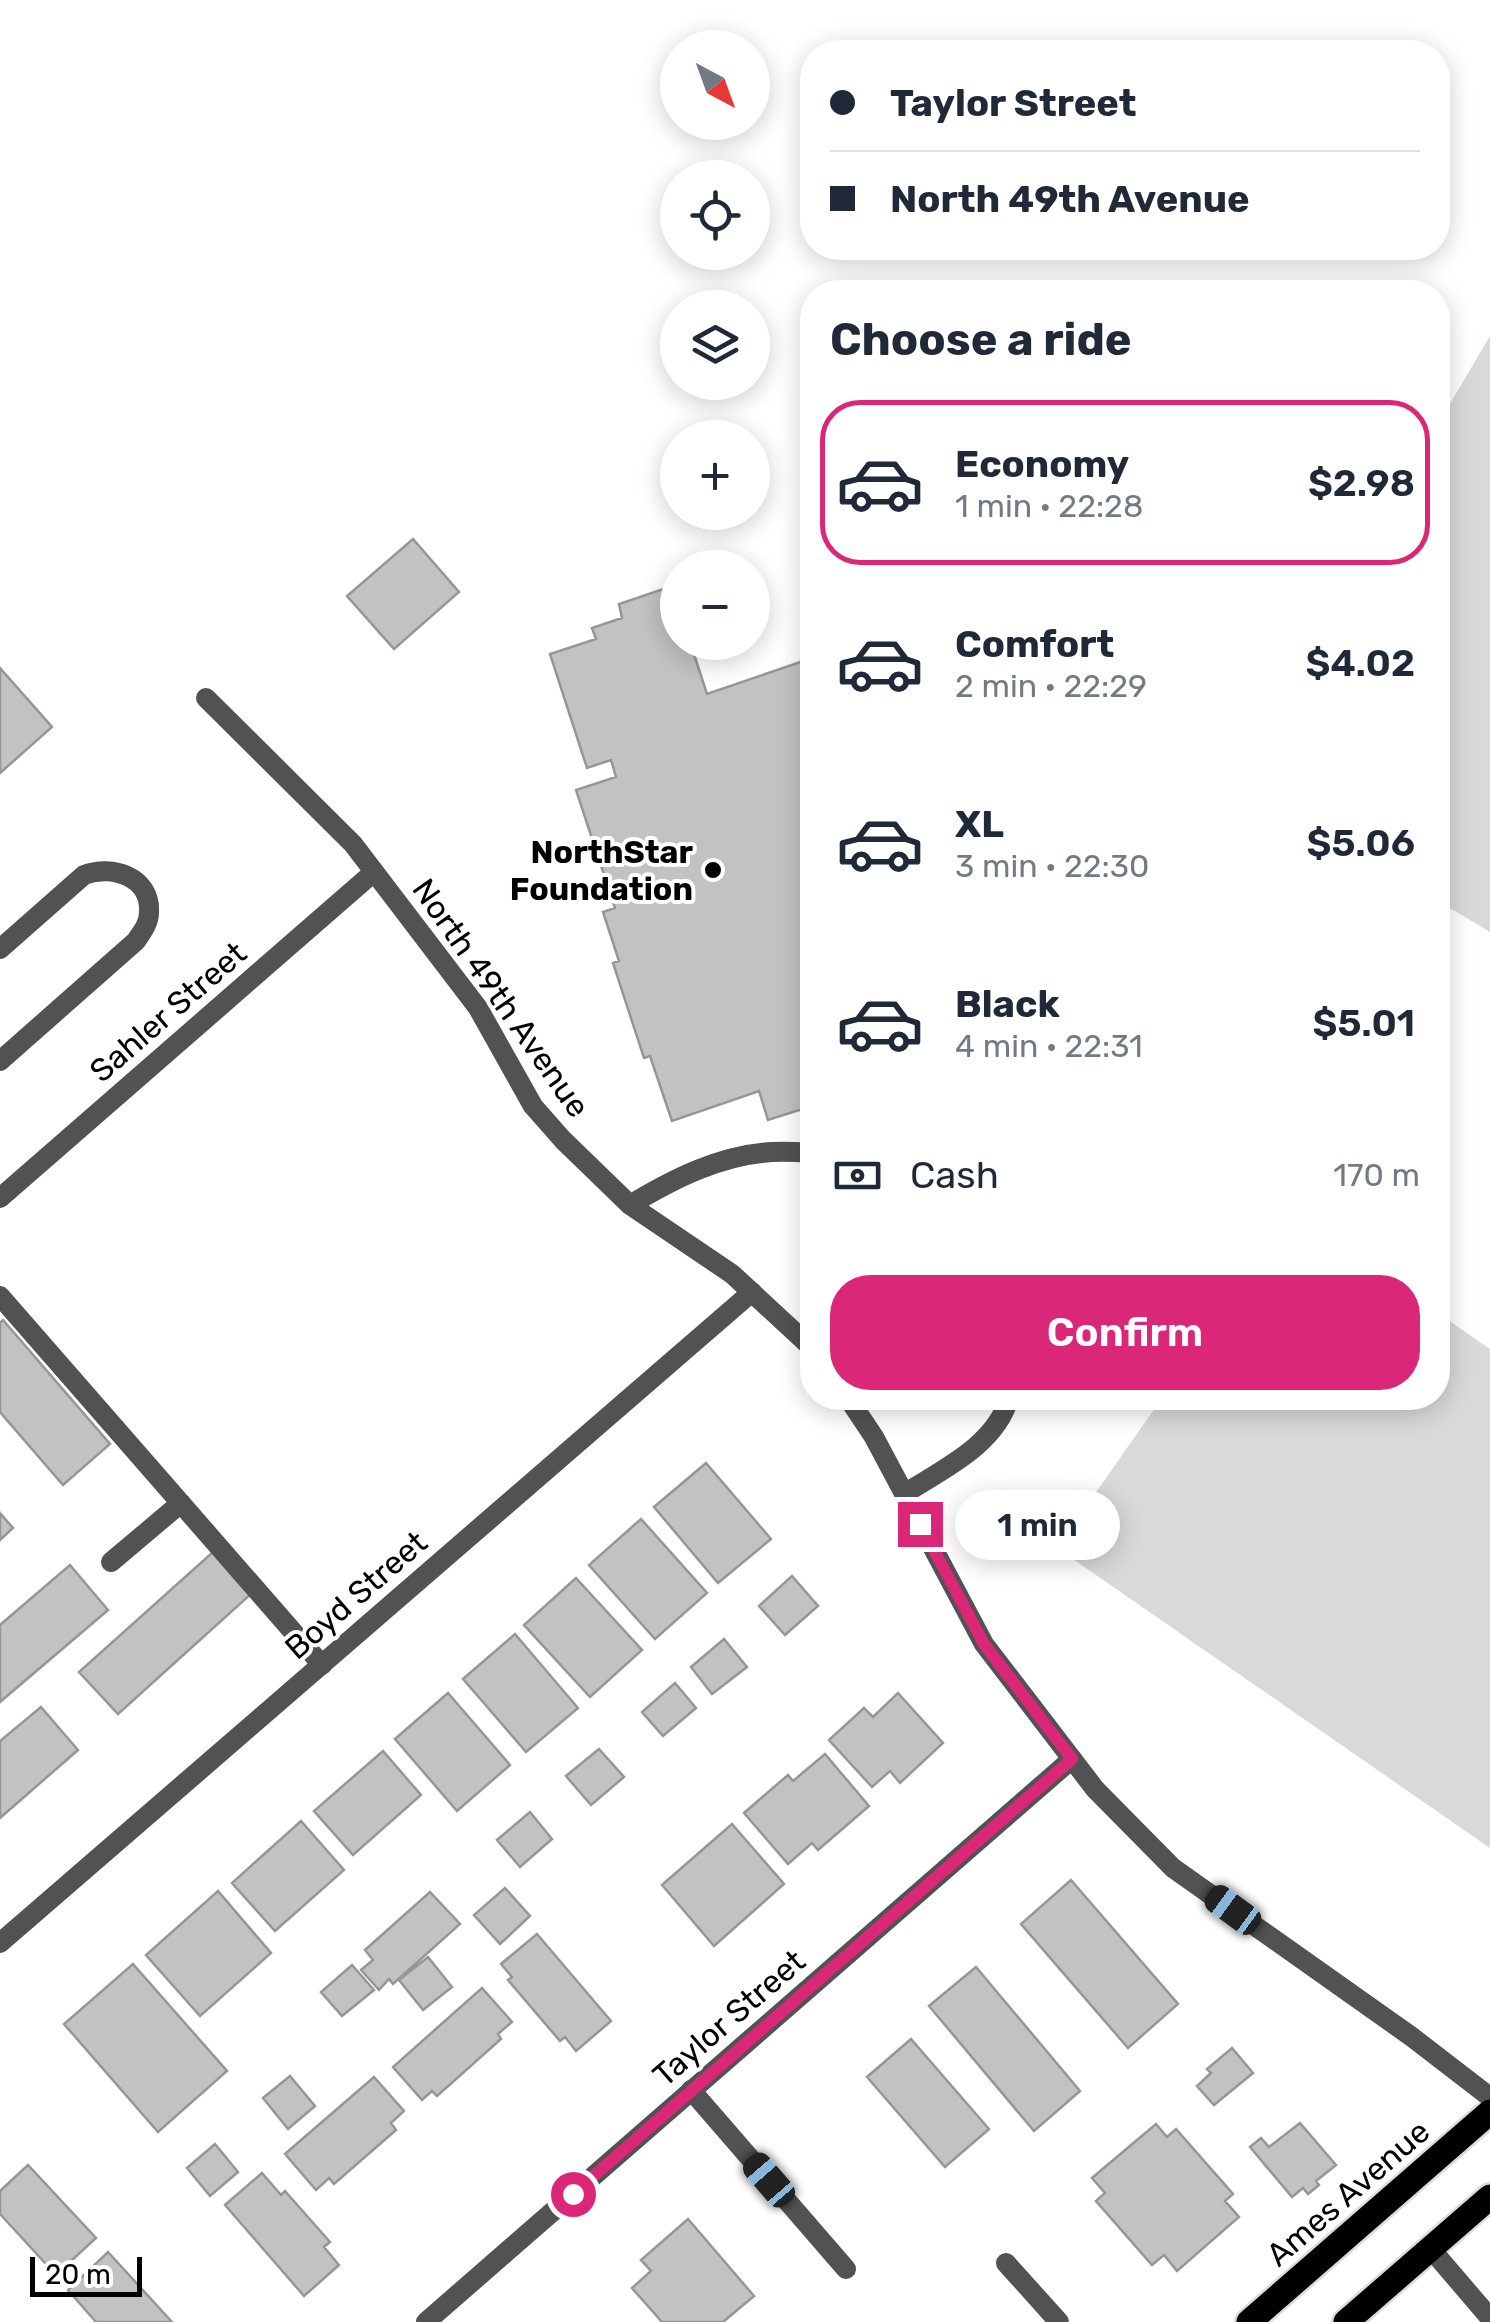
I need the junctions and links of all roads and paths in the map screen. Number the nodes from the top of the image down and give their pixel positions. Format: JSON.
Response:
{"nodes":[{"id":1,"x":206,"y":698,"type":"dead end"},
{"id":2,"x":374,"y":872,"type":"junction"},
{"id":3,"x":0,"y":948,"type":"edge"},
{"id":4,"x":0,"y":1061,"type":"edge"},
{"id":5,"x":800,"y":1152,"type":"edge"},
{"id":6,"x":3,"y":1190,"type":"edge"},
{"id":7,"x":630,"y":1205,"type":"junction"},
{"id":8,"x":752,"y":1292,"type":"junction"},
{"id":9,"x":0,"y":1296,"type":"edge"},
{"id":10,"x":800,"y":1337,"type":"edge"},
{"id":11,"x":856,"y":1410,"type":"edge"},
{"id":12,"x":1006,"y":1410,"type":"edge"},
{"id":13,"x":904,"y":1494,"type":"junction"},
{"id":14,"x":180,"y":1503,"type":"junction"},
{"id":15,"x":111,"y":1562,"type":"dead end"},
{"id":16,"x":322,"y":1664,"type":"junction"},
{"id":17,"x":1072,"y":1759,"type":"junction"},
{"id":18,"x":0,"y":1943,"type":"edge"},
{"id":19,"x":691,"y":2090,"type":"junction"},
{"id":20,"x":1490,"y":2097,"type":"edge"},
{"id":21,"x":1490,"y":2112,"type":"edge"},
{"id":22,"x":1490,"y":2198,"type":"edge"},
{"id":23,"x":1431,"y":2249,"type":"junction"},
{"id":24,"x":1006,"y":2263,"type":"dead end"},
{"id":25,"x":846,"y":2269,"type":"dead end"},
{"id":26,"x":1490,"y":2318,"type":"edge"},
{"id":27,"x":426,"y":2322,"type":"edge"},
{"id":28,"x":1059,"y":2322,"type":"edge"},
{"id":29,"x":1249,"y":2322,"type":"edge"},
{"id":30,"x":1346,"y":2322,"type":"edge"}],
"edges":[{"from":1,"to":2,"type":"street","name":"North 49th Avenue"},
{"from":2,"to":6,"type":"street","name":"Sahler Street"},
{"from":2,"to":7,"type":"street","name":"North 49th Avenue"},
{"from":3,"to":4,"type":"street"},
{"from":5,"to":7,"type":"street"},
{"from":7,"to":8,"type":"street","name":"North 49th Avenue"},
{"from":8,"to":10,"type":"street","name":"North 49th Avenue"},
{"from":8,"to":16,"type":"street","name":"Boyd Street"},
{"from":9,"to":14,"type":"street"},
{"from":11,"to":13,"type":"street"},
{"from":12,"to":13,"type":"street"},
{"from":13,"to":17,"type":"street"},
{"from":14,"to":15,"type":"street"},
{"from":14,"to":16,"type":"street"},
{"from":16,"to":18,"type":"street","name":"Boyd Street"},
{"from":17,"to":19,"type":"street","name":"Taylor Street"},
{"from":17,"to":20,"type":"street"},
{"from":19,"to":25,"type":"street"},
{"from":19,"to":27,"type":"street","name":"Taylor Street"},
{"from":21,"to":29,"type":"main road","name":"Ames Avenue"},
{"from":22,"to":23,"type":"main road"},
{"from":23,"to":26,"type":"street"},
{"from":23,"to":30,"type":"main road"},
{"from":24,"to":28,"type":"street"}]}
